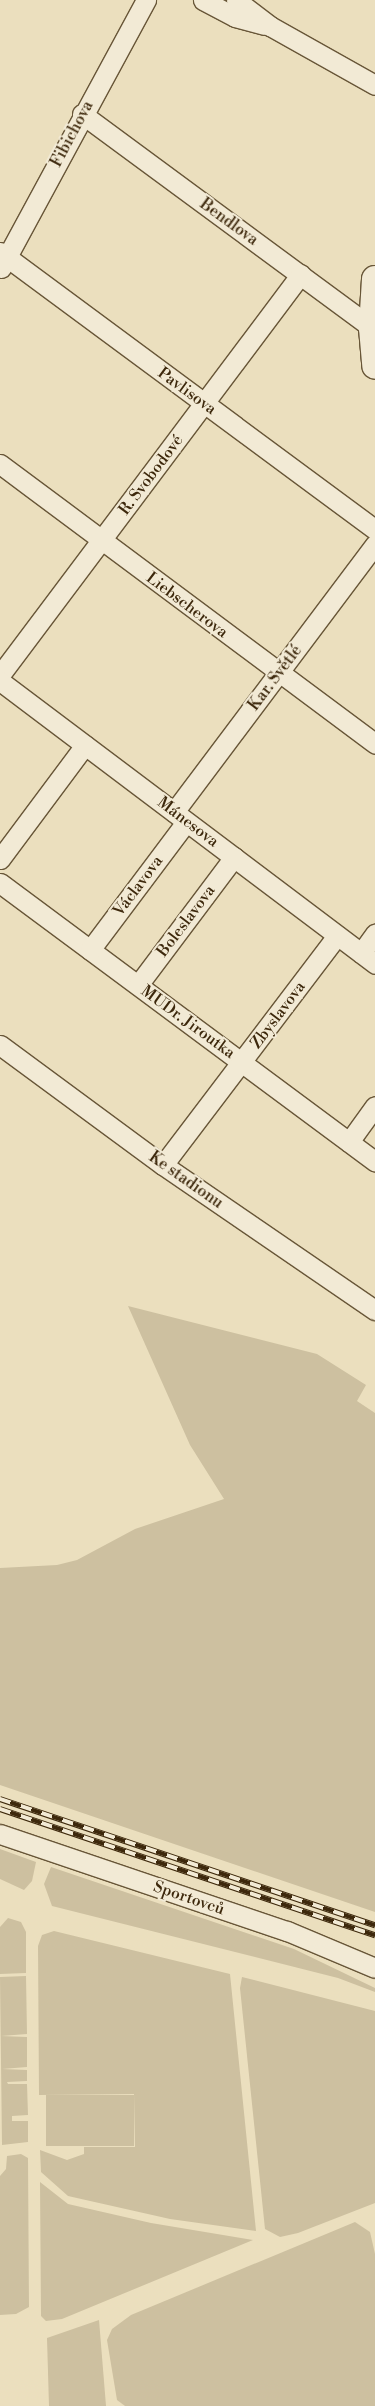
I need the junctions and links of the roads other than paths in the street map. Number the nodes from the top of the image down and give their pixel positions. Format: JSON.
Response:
{"nodes":[{"id":1,"x":146,"y":0,"type":"edge"},
{"id":2,"x":203,"y":0,"type":"edge"},
{"id":3,"x":236,"y":0,"type":"edge"},
{"id":4,"x":270,"y":26,"type":"junction"},
{"id":5,"x":375,"y":85,"type":"edge"},
{"id":6,"x":82,"y":114,"type":"junction"},
{"id":7,"x":2,"y":260,"type":"edge"},
{"id":8,"x":301,"y":274,"type":"junction"},
{"id":9,"x":375,"y":279,"type":"edge"},
{"id":10,"x":373,"y":329,"type":"edge"},
{"id":11,"x":375,"y":366,"type":"edge"},
{"id":12,"x":205,"y":404,"type":"junction"},
{"id":13,"x":0,"y":464,"type":"edge"},
{"id":14,"x":375,"y":530,"type":"edge"},
{"id":15,"x":102,"y":542,"type":"junction"},
{"id":16,"x":375,"y":544,"type":"edge"},
{"id":17,"x":279,"y":674,"type":"junction"},
{"id":18,"x":0,"y":676,"type":"edge"},
{"id":19,"x":0,"y":681,"type":"edge"},
{"id":20,"x":375,"y":744,"type":"edge"},
{"id":21,"x":85,"y":745,"type":"junction"},
{"id":22,"x":180,"y":817,"type":"junction"},
{"id":23,"x":234,"y":857,"type":"junction"},
{"id":24,"x":0,"y":859,"type":"edge"},
{"id":25,"x":0,"y":883,"type":"edge"},
{"id":26,"x":375,"y":934,"type":"edge"},
{"id":27,"x":336,"y":936,"type":"junction"},
{"id":28,"x":90,"y":950,"type":"junction"},
{"id":29,"x":368,"y":959,"type":"edge"},
{"id":30,"x":138,"y":985,"type":"junction"},
{"id":31,"x":0,"y":1045,"type":"edge"},
{"id":32,"x":243,"y":1062,"type":"junction"},
{"id":33,"x":375,"y":1106,"type":"edge"},
{"id":34,"x":349,"y":1142,"type":"junction"},
{"id":35,"x":375,"y":1162,"type":"edge"},
{"id":36,"x":163,"y":1165,"type":"junction"},
{"id":37,"x":375,"y":1310,"type":"edge"},
{"id":38,"x":0,"y":1834,"type":"edge"},
{"id":39,"x":375,"y":1968,"type":"edge"}],
"edges":[{"from":1,"to":6,"type":"street","name":"Fibichova"},
{"from":2,"to":4,"type":"street"},
{"from":3,"to":4,"type":"street"},
{"from":4,"to":5,"type":"street"},
{"from":6,"to":7,"type":"street","name":"Fibichova"},
{"from":6,"to":8,"type":"street","name":"Bendlova"},
{"from":7,"to":12,"type":"street","name":"Pavlisova"},
{"from":8,"to":10,"type":"street","name":"Bendlova"},
{"from":8,"to":12,"type":"street","name":"R. Svobodové"},
{"from":9,"to":10,"type":"street"},
{"from":10,"to":11,"type":"street"},
{"from":12,"to":14,"type":"street","name":"Pavlisova"},
{"from":12,"to":15,"type":"street","name":"R. Svobodové"},
{"from":13,"to":15,"type":"street","name":"Liebscherova"},
{"from":15,"to":17,"type":"street","name":"Liebscherova"},
{"from":15,"to":18,"type":"street","name":"R. Svobodové"},
{"from":16,"to":17,"type":"street","name":"Kar. Světlé"},
{"from":17,"to":20,"type":"street","name":"Liebscherova"},
{"from":17,"to":22,"type":"street","name":"Kar. Světlé"},
{"from":19,"to":21,"type":"street","name":"Mánesova"},
{"from":21,"to":22,"type":"street","name":"Mánesova"},
{"from":21,"to":24,"type":"street"},
{"from":22,"to":23,"type":"street","name":"Mánesova"},
{"from":22,"to":28,"type":"street","name":"Václavova"},
{"from":23,"to":27,"type":"street","name":"Mánesova"},
{"from":23,"to":30,"type":"street","name":"Boleslavova"},
{"from":25,"to":28,"type":"street","name":"MUDr. Jiroutka"},
{"from":26,"to":29,"type":"street"},
{"from":27,"to":29,"type":"street","name":"Mánesova"},
{"from":27,"to":32,"type":"street","name":"Zbyslavova"},
{"from":28,"to":30,"type":"street","name":"MUDr. Jiroutka"},
{"from":30,"to":32,"type":"street","name":"MUDr. Jiroutka"},
{"from":31,"to":36,"type":"street","name":"Ke stadionu"},
{"from":32,"to":34,"type":"street","name":"MUDr. Jiroutka"},
{"from":32,"to":36,"type":"street","name":"Zbyslavova"},
{"from":33,"to":34,"type":"street"},
{"from":34,"to":35,"type":"street","name":"MUDr. Jiroutka"},
{"from":36,"to":37,"type":"street","name":"Ke stadionu"},
{"from":38,"to":39,"type":"street","name":"Sportovců"}]}
